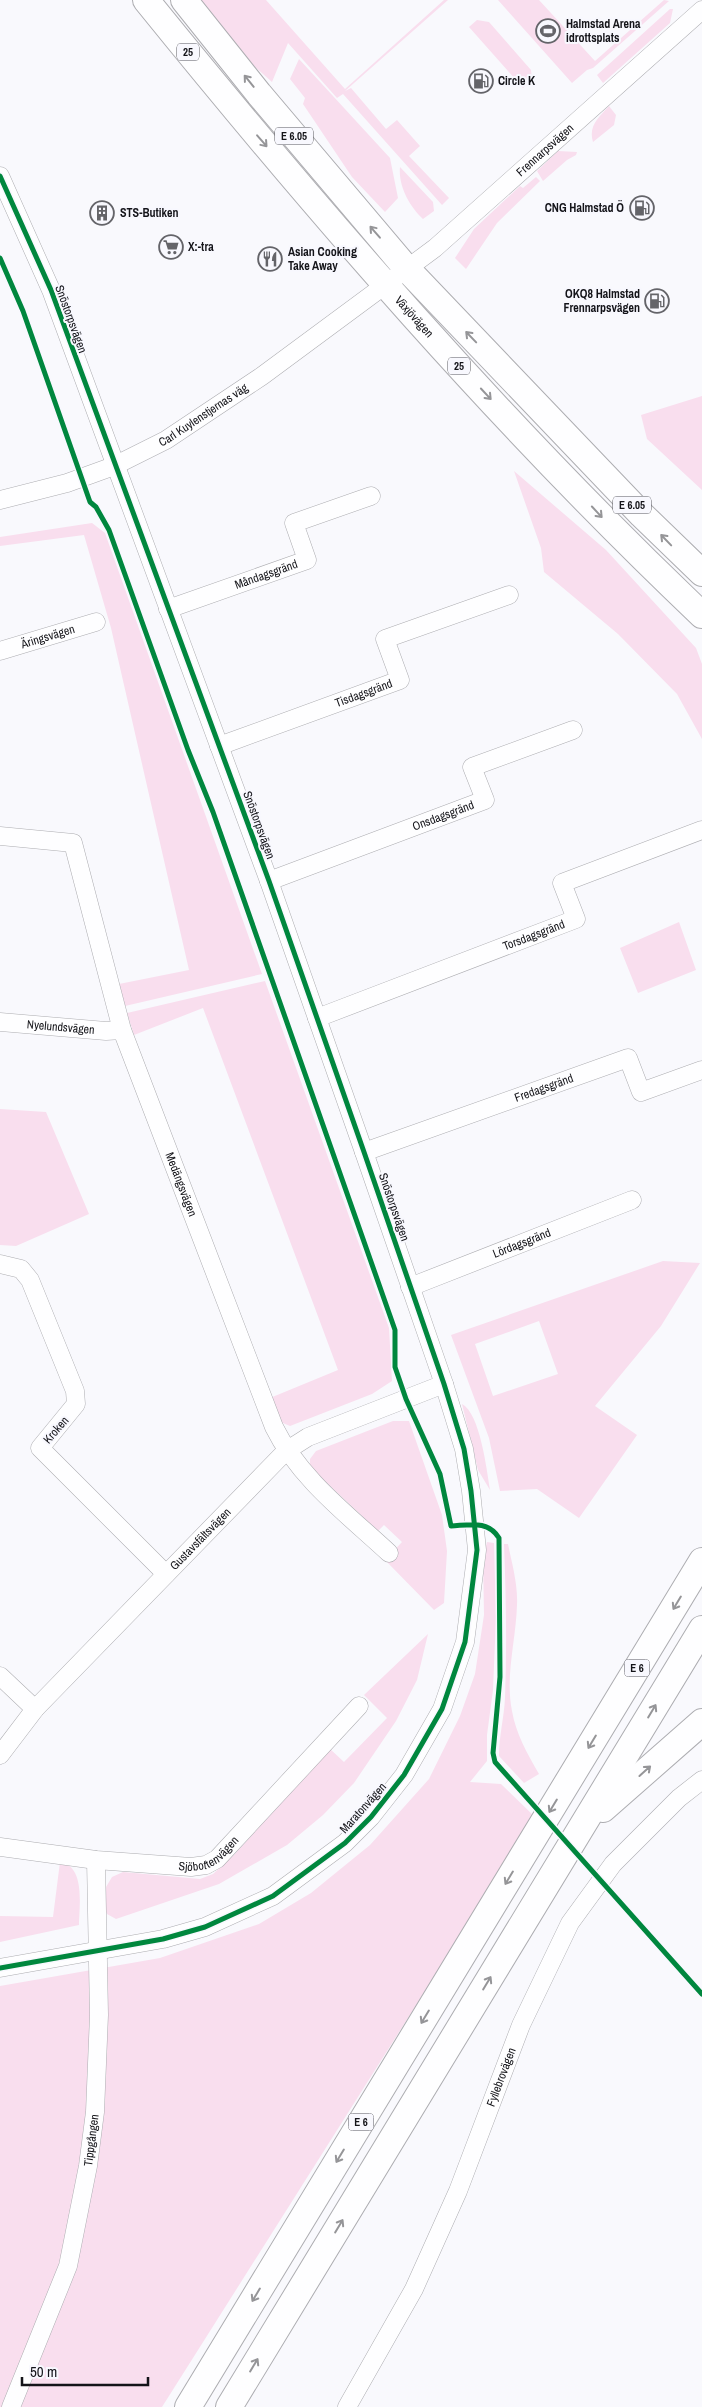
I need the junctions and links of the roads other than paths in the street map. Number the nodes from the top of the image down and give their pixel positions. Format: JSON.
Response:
{"nodes":[{"id":1,"x":146,"y":0,"type":"edge"},
{"id":2,"x":184,"y":0,"type":"edge"},
{"id":3,"x":702,"y":10,"type":"edge"},
{"id":4,"x":0,"y":176,"type":"edge"},
{"id":5,"x":407,"y":269,"type":"junction"},
{"id":6,"x":386,"y":286,"type":"junction"},
{"id":7,"x":114,"y":466,"type":"junction"},
{"id":8,"x":371,"y":496,"type":"dead end"},
{"id":9,"x":0,"y":500,"type":"edge"},
{"id":10,"x":702,"y":573,"type":"edge"},
{"id":11,"x":509,"y":595,"type":"dead end"},
{"id":12,"x":168,"y":609,"type":"junction"},
{"id":13,"x":702,"y":615,"type":"edge"},
{"id":14,"x":96,"y":622,"type":"dead end"},
{"id":15,"x":0,"y":651,"type":"edge"},
{"id":16,"x":573,"y":730,"type":"dead end"},
{"id":17,"x":219,"y":746,"type":"junction"},
{"id":18,"x":702,"y":830,"type":"edge"},
{"id":19,"x":0,"y":836,"type":"edge"},
{"id":20,"x":269,"y":881,"type":"junction"},
{"id":21,"x":317,"y":1018,"type":"junction"},
{"id":22,"x":0,"y":1022,"type":"edge"},
{"id":23,"x":122,"y":1030,"type":"junction"},
{"id":24,"x":702,"y":1070,"type":"edge"},
{"id":25,"x":364,"y":1152,"type":"junction"},
{"id":26,"x":632,"y":1200,"type":"dead end"},
{"id":27,"x":0,"y":1264,"type":"edge"},
{"id":28,"x":410,"y":1287,"type":"junction"},
{"id":29,"x":444,"y":1384,"type":"junction"},
{"id":30,"x":286,"y":1451,"type":"junction"},
{"id":31,"x":471,"y":1491,"type":"joint"},
{"id":32,"x":389,"y":1554,"type":"dead end"},
{"id":33,"x":702,"y":1561,"type":"edge"},
{"id":34,"x":166,"y":1574,"type":"junction"},
{"id":35,"x":702,"y":1629,"type":"edge"},
{"id":36,"x":0,"y":1676,"type":"edge"},
{"id":37,"x":359,"y":1706,"type":"dead end"},
{"id":38,"x":35,"y":1709,"type":"junction"},
{"id":39,"x":702,"y":1722,"type":"edge"},
{"id":40,"x":0,"y":1755,"type":"edge"},
{"id":41,"x":702,"y":1780,"type":"edge"},
{"id":42,"x":581,"y":1828,"type":"junction"},
{"id":43,"x":0,"y":1847,"type":"edge"},
{"id":44,"x":96,"y":1860,"type":"junction"},
{"id":45,"x":98,"y":1950,"type":"junction"},
{"id":46,"x":0,"y":1968,"type":"edge"},
{"id":47,"x":11,"y":2407,"type":"edge"},
{"id":48,"x":188,"y":2407,"type":"edge"},
{"id":49,"x":229,"y":2407,"type":"edge"},
{"id":50,"x":347,"y":2407,"type":"edge"}],
"edges":[{"from":1,"to":6,"type":"highway","name":"Växjövägen","number":"25","one_way":true},
{"from":5,"to":2,"type":"highway","number":"E 6.05","one_way":true},
{"from":3,"to":5,"type":"street","name":"Frennarpsvägen"},
{"from":4,"to":7,"type":"street","name":"Snöstorpsvägen"},
{"from":5,"to":6,"type":"street","name":"Frennarpsvägen"},
{"from":10,"to":5,"type":"highway","number":"E 6.05","one_way":true},
{"from":6,"to":7,"type":"street","name":"Carl Kuylenstjernas väg"},
{"from":6,"to":13,"type":"highway","name":"Växjövägen","number":"25","one_way":true},
{"from":7,"to":9,"type":"street","name":"Carl Kuylenstjernas väg"},
{"from":7,"to":12,"type":"street","name":"Snöstorpsvägen"},
{"from":8,"to":12,"type":"street","name":"Måndagsgränd"},
{"from":11,"to":17,"type":"street","name":"Tisdagsgränd"},
{"from":12,"to":17,"type":"street","name":"Snöstorpsvägen"},
{"from":14,"to":15,"type":"street","name":"Äringsvägen"},
{"from":16,"to":20,"type":"street","name":"Onsdagsgränd"},
{"from":17,"to":20,"type":"street","name":"Snöstorpsvägen"},
{"from":18,"to":21,"type":"street","name":"Torsdagsgränd"},
{"from":19,"to":23,"type":"street","name":"Medängsvägen"},
{"from":20,"to":21,"type":"street","name":"Snöstorpsvägen"},
{"from":21,"to":25,"type":"street","name":"Snöstorpsvägen"},
{"from":22,"to":23,"type":"street","name":"Nyelundsvägen"},
{"from":23,"to":30,"type":"street","name":"Medängsvägen"},
{"from":24,"to":25,"type":"street","name":"Fredagsgränd"},
{"from":25,"to":28,"type":"street","name":"Snöstorpsvägen"},
{"from":26,"to":28,"type":"street","name":"Lördagsgränd"},
{"from":27,"to":34,"type":"street","name":"Kroken"},
{"from":28,"to":29,"type":"street","name":"Snöstorpsvägen"},
{"from":29,"to":30,"type":"street","name":"Gustavsfältsvägen"},
{"from":29,"to":31,"type":"street","name":"Snöstorpsvägen"},
{"from":30,"to":32,"type":"street","name":"Medängsvägen"},
{"from":30,"to":34,"type":"street","name":"Gustavsfältsvägen"},
{"from":31,"to":45,"type":"street","name":"Maratonvägen"},
{"from":33,"to":48,"type":"highway","number":"E 6","one_way":true},
{"from":34,"to":38,"type":"street","name":"Gustavsfältsvägen"},
{"from":42,"to":35,"type":"highway","one_way":true},
{"from":36,"to":38,"type":"street"},
{"from":37,"to":44,"type":"street","name":"Sjöbottenvägen"},
{"from":38,"to":40,"type":"street","name":"Gustavsfältsvägen"},
{"from":42,"to":39,"type":"highway","one_way":true},
{"from":41,"to":50,"type":"street","name":"Fyllebrovägen"},
{"from":49,"to":42,"type":"highway","one_way":true},
{"from":43,"to":44,"type":"street","name":"Sjöbottenvägen"},
{"from":44,"to":45,"type":"street","name":"Tippgången"},
{"from":45,"to":46,"type":"street","name":"Maratonvägen"},
{"from":45,"to":47,"type":"street","name":"Tippgången"}]}
